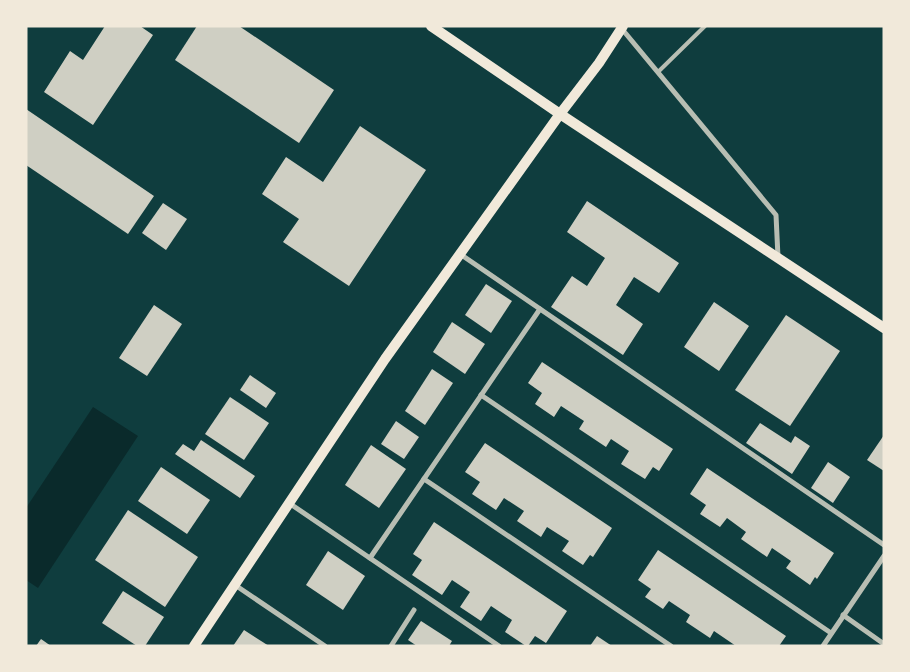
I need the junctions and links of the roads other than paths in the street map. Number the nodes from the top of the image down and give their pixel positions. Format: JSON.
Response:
{"nodes":[{"id":1,"x":432,"y":26,"type":"edge"},
{"id":2,"x":705,"y":26,"type":"edge"},
{"id":3,"x":621,"y":27,"type":"edge"},
{"id":4,"x":658,"y":72,"type":"junction"},
{"id":5,"x":560,"y":114,"type":"junction"},
{"id":6,"x":460,"y":254,"type":"junction"},
{"id":7,"x":778,"y":258,"type":"junction"},
{"id":8,"x":540,"y":309,"type":"junction"},
{"id":9,"x":884,"y":328,"type":"edge"},
{"id":10,"x":481,"y":395,"type":"junction"},
{"id":11,"x":424,"y":479,"type":"junction"},
{"id":12,"x":289,"y":503,"type":"junction"},
{"id":13,"x":884,"y":544,"type":"edge"},
{"id":14,"x":884,"y":556,"type":"edge"},
{"id":15,"x":370,"y":558,"type":"junction"},
{"id":16,"x":234,"y":585,"type":"junction"},
{"id":17,"x":414,"y":610,"type":"dead end"},
{"id":18,"x":843,"y":615,"type":"junction"},
{"id":19,"x":831,"y":633,"type":"junction"},
{"id":20,"x":884,"y":644,"type":"edge"},
{"id":21,"x":194,"y":646,"type":"edge"},
{"id":22,"x":325,"y":646,"type":"edge"},
{"id":23,"x":391,"y":646,"type":"edge"},
{"id":24,"x":500,"y":646,"type":"edge"},
{"id":25,"x":671,"y":646,"type":"edge"},
{"id":26,"x":822,"y":646,"type":"edge"}],
"edges":[{"from":1,"to":5,"type":"main road"},
{"from":2,"to":4,"type":"lane"},
{"from":3,"to":4,"type":"street"},
{"from":3,"to":5,"type":"main road"},
{"from":4,"to":7,"type":"street"},
{"from":5,"to":6,"type":"main road"},
{"from":5,"to":7,"type":"main road"},
{"from":6,"to":8,"type":"street"},
{"from":6,"to":12,"type":"main road"},
{"from":7,"to":9,"type":"main road"},
{"from":8,"to":10,"type":"street"},
{"from":8,"to":13,"type":"street"},
{"from":10,"to":11,"type":"street"},
{"from":10,"to":19,"type":"street"},
{"from":11,"to":15,"type":"street"},
{"from":11,"to":25,"type":"street"},
{"from":12,"to":15,"type":"street"},
{"from":12,"to":16,"type":"main road"},
{"from":14,"to":18,"type":"street"},
{"from":15,"to":24,"type":"street"},
{"from":16,"to":21,"type":"main road"},
{"from":16,"to":22,"type":"street"},
{"from":17,"to":23,"type":"street"},
{"from":18,"to":19,"type":"street"},
{"from":18,"to":20,"type":"street"},
{"from":19,"to":26,"type":"street"}]}
